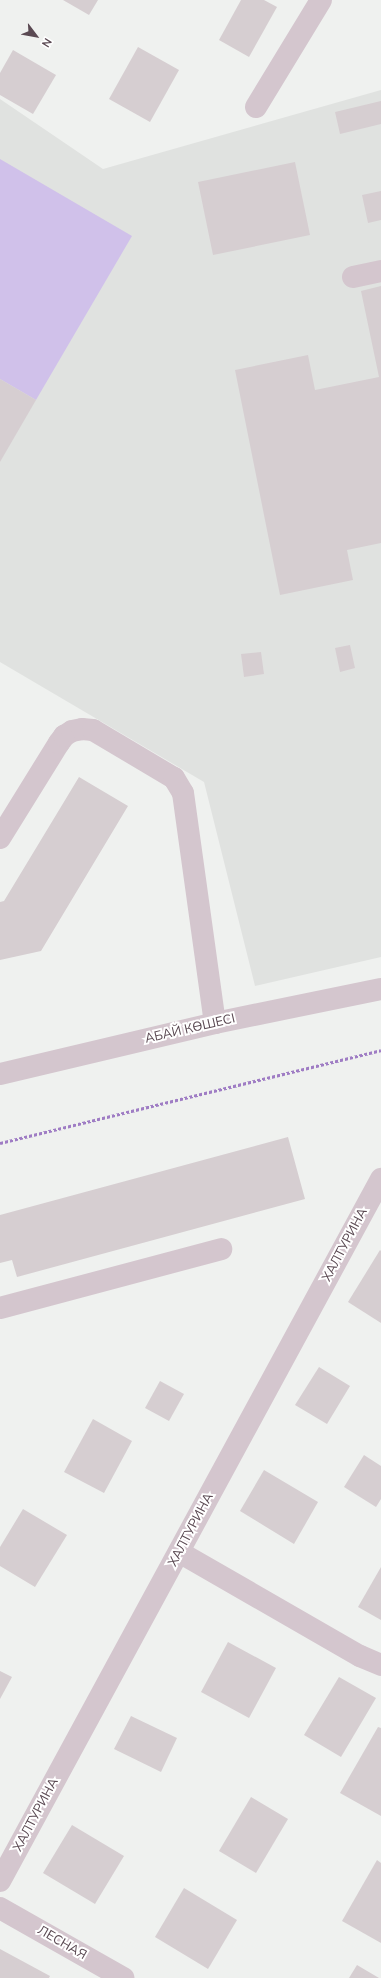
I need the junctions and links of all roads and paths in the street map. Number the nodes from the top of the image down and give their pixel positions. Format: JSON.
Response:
{"nodes":[{"id":1,"x":321,"y":0,"type":"edge"},
{"id":2,"x":256,"y":107,"type":"dead end"},
{"id":3,"x":381,"y":272,"type":"edge"},
{"id":4,"x":353,"y":277,"type":"dead end"},
{"id":5,"x":2,"y":829,"type":"edge"},
{"id":6,"x":381,"y":989,"type":"edge"},
{"id":7,"x":216,"y":1023,"type":"junction"},
{"id":8,"x":381,"y":1050,"type":"edge"},
{"id":9,"x":0,"y":1074,"type":"edge"},
{"id":10,"x":0,"y":1143,"type":"edge"},
{"id":11,"x":381,"y":1179,"type":"edge"},
{"id":12,"x":221,"y":1249,"type":"dead end"},
{"id":13,"x":0,"y":1308,"type":"edge"},
{"id":14,"x":179,"y":1552,"type":"junction"},
{"id":15,"x":381,"y":1665,"type":"edge"},
{"id":16,"x":0,"y":1881,"type":"edge"},
{"id":17,"x":0,"y":1908,"type":"edge"},
{"id":18,"x":123,"y":1978,"type":"edge"}],
"edges":[{"from":1,"to":2,"type":"street"},
{"from":3,"to":4,"type":"street"},
{"from":5,"to":7,"type":"street"},
{"from":6,"to":7,"type":"street","name":"АБАЙ КӨШЕСІ"},
{"from":7,"to":9,"type":"street","name":"АБАЙ КӨШЕСІ"},
{"from":8,"to":10,"type":"path"},
{"from":11,"to":14,"type":"street","name":"ХАЛТУРИНА"},
{"from":12,"to":13,"type":"street"},
{"from":14,"to":15,"type":"street"},
{"from":14,"to":16,"type":"street","name":"ХАЛТУРИНА"},
{"from":17,"to":18,"type":"street","name":"ЛЕСНАЯ"}]}
